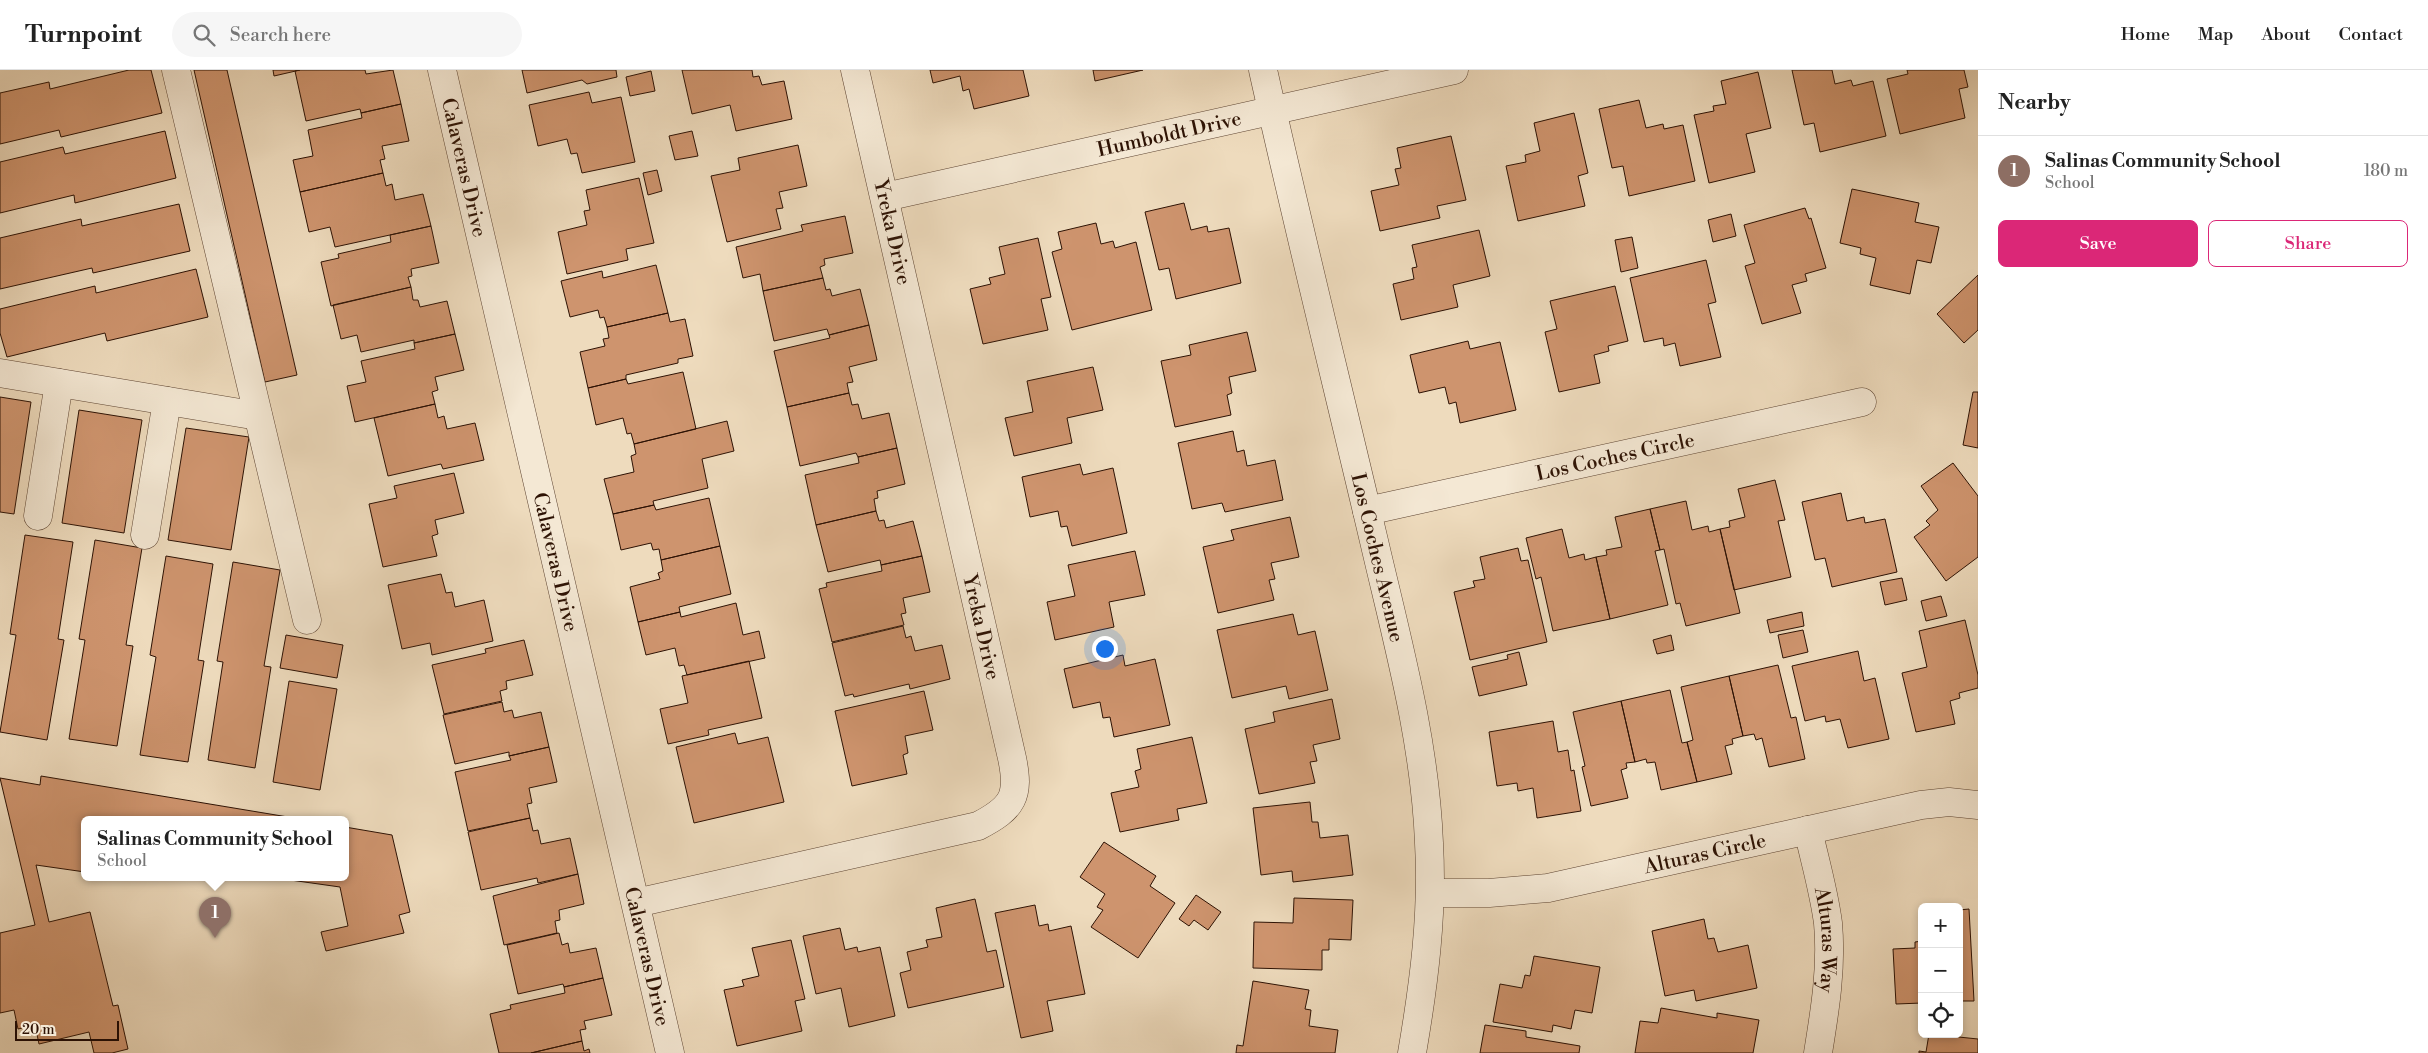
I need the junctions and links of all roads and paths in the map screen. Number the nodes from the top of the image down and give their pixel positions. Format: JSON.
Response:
{"nodes":[{"id":1,"x":176,"y":70,"type":"edge"},
{"id":2,"x":442,"y":70,"type":"edge"},
{"id":3,"x":855,"y":70,"type":"edge"},
{"id":4,"x":1263,"y":70,"type":"edge"},
{"id":5,"x":1454,"y":70,"type":"edge"},
{"id":6,"x":1272,"y":112,"type":"junction"},
{"id":7,"x":885,"y":197,"type":"junction"},
{"id":8,"x":0,"y":373,"type":"edge"},
{"id":9,"x":59,"y":383,"type":"junction"},
{"id":10,"x":167,"y":401,"type":"junction"},
{"id":11,"x":1862,"y":402,"type":"dead end"},
{"id":12,"x":258,"y":416,"type":"junction"},
{"id":13,"x":1367,"y":511,"type":"junction"},
{"id":14,"x":38,"y":516,"type":"dead end"},
{"id":15,"x":145,"y":535,"type":"dead end"},
{"id":16,"x":307,"y":620,"type":"dead end"},
{"id":17,"x":1978,"y":805,"type":"edge"},
{"id":18,"x":1808,"y":830,"type":"junction"},
{"id":19,"x":1431,"y":893,"type":"junction"},
{"id":20,"x":636,"y":903,"type":"junction"},
{"id":21,"x":670,"y":1053,"type":"edge"},
{"id":22,"x":1412,"y":1053,"type":"edge"},
{"id":23,"x":1818,"y":1053,"type":"edge"}],
"edges":[{"from":1,"to":12,"type":"street"},
{"from":2,"to":20,"type":"street","name":"Calaveras Drive"},
{"from":3,"to":7,"type":"street","name":"Yreka Drive"},
{"from":4,"to":6,"type":"street","name":"Los Coches Avenue"},
{"from":5,"to":6,"type":"street","name":"Humboldt Drive"},
{"from":6,"to":7,"type":"street","name":"Humboldt Drive"},
{"from":6,"to":13,"type":"street","name":"Los Coches Avenue"},
{"from":7,"to":20,"type":"street","name":"Yreka Drive"},
{"from":8,"to":9,"type":"street"},
{"from":9,"to":10,"type":"street"},
{"from":9,"to":14,"type":"street"},
{"from":10,"to":12,"type":"street"},
{"from":10,"to":15,"type":"street"},
{"from":11,"to":13,"type":"street","name":"Los Coches Circle"},
{"from":12,"to":16,"type":"street"},
{"from":13,"to":19,"type":"street","name":"Los Coches Avenue"},
{"from":17,"to":18,"type":"street","name":"Alturas Circle"},
{"from":18,"to":19,"type":"street","name":"Alturas Circle"},
{"from":18,"to":23,"type":"street","name":"Alturas Way"},
{"from":19,"to":22,"type":"street","name":"Los Coches Avenue"},
{"from":20,"to":21,"type":"street","name":"Calaveras Drive"}]}
